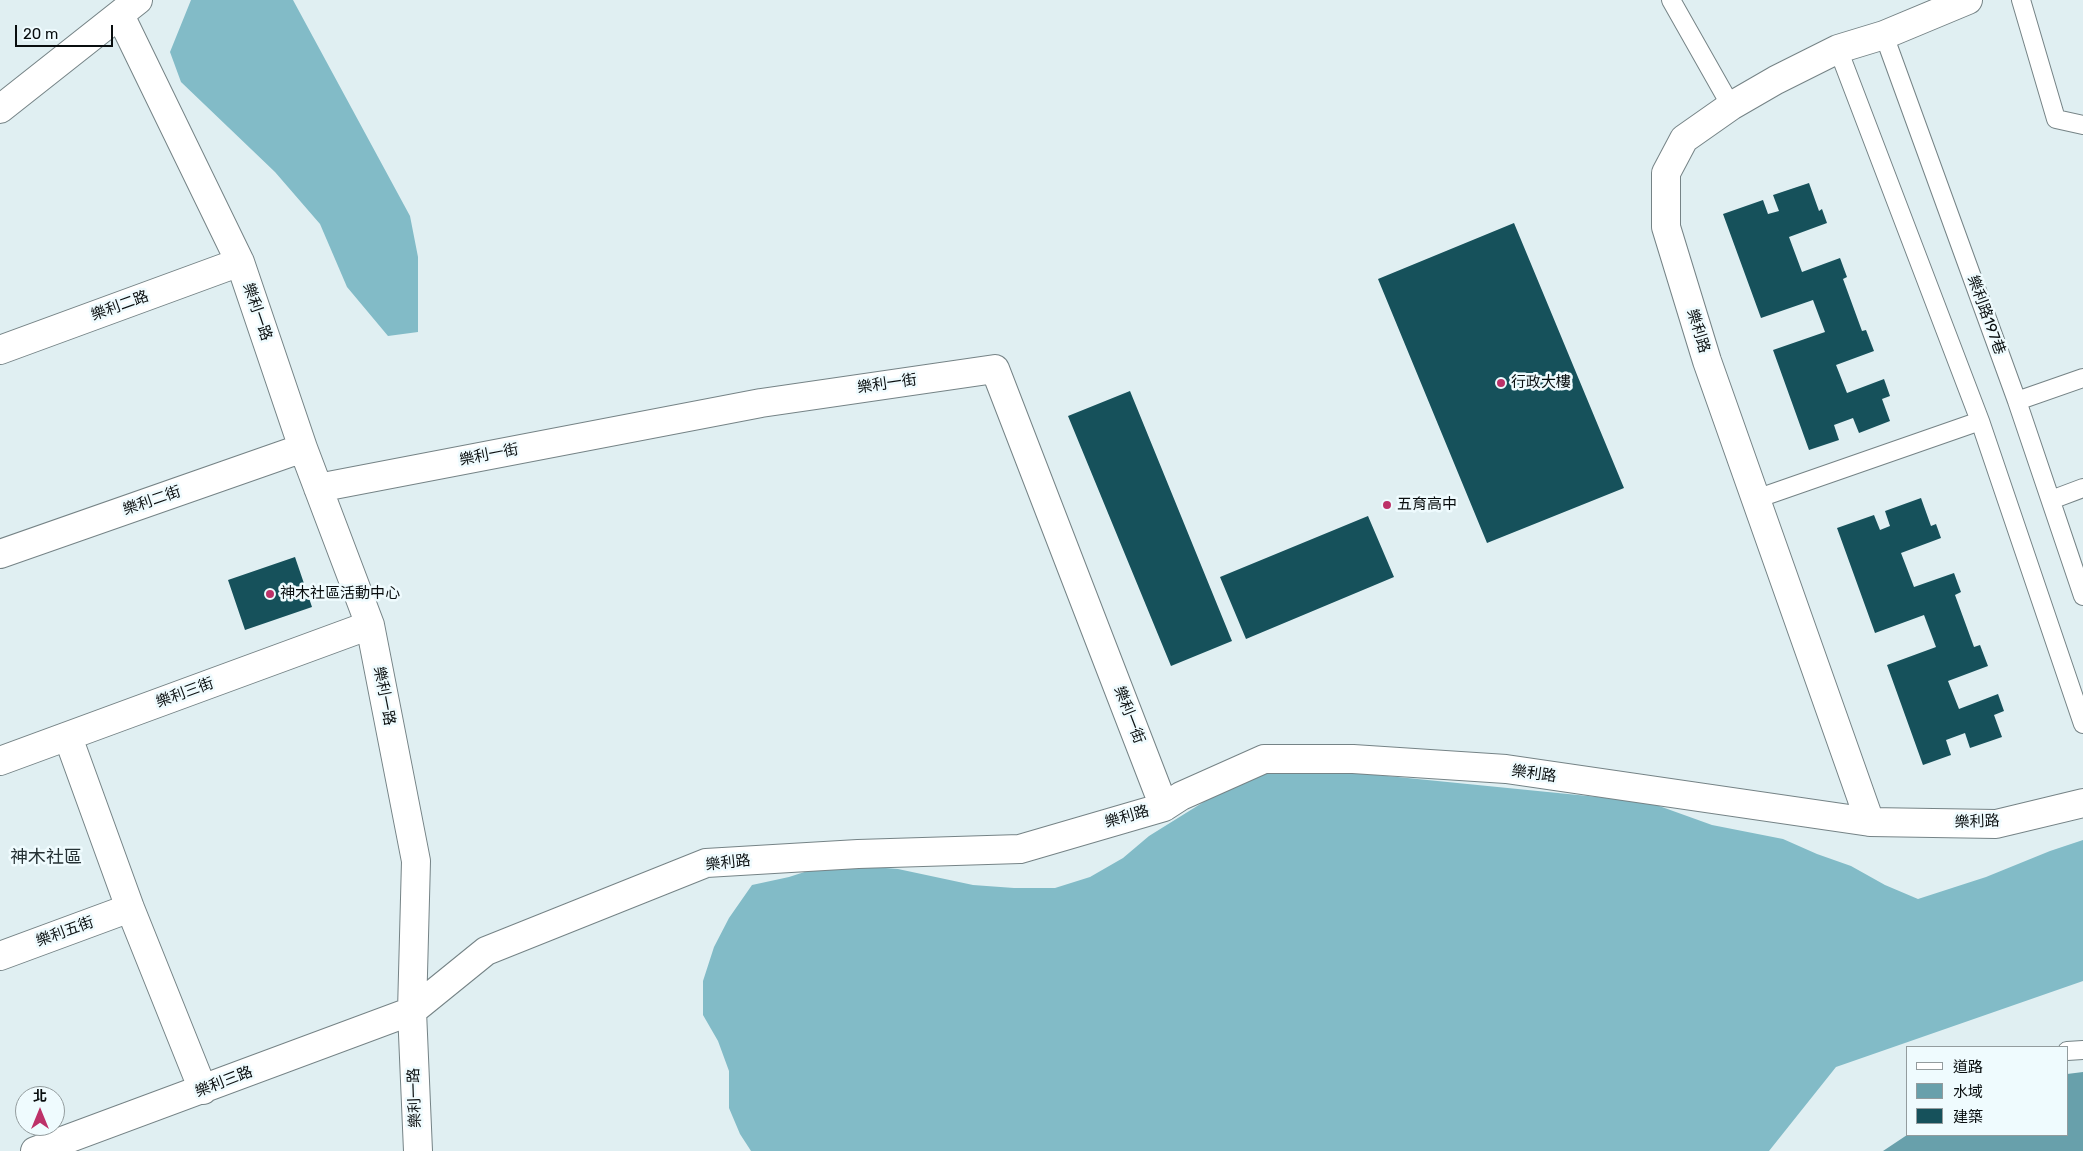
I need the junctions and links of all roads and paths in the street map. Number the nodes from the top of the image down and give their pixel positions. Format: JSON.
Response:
{"nodes":[{"id":1,"x":1671,"y":0,"type":"edge"},
{"id":2,"x":1968,"y":0,"type":"edge"},
{"id":3,"x":2021,"y":0,"type":"edge"},
{"id":4,"x":129,"y":7,"type":"edge"},
{"id":5,"x":1884,"y":35,"type":"junction"},
{"id":6,"x":1838,"y":49,"type":"junction"},
{"id":7,"x":1731,"y":106,"type":"junction"},
{"id":8,"x":0,"y":109,"type":"edge"},
{"id":9,"x":2083,"y":125,"type":"edge"},
{"id":10,"x":240,"y":262,"type":"junction"},
{"id":11,"x":0,"y":350,"type":"edge"},
{"id":12,"x":2083,"y":378,"type":"edge"},
{"id":13,"x":2017,"y":402,"type":"junction"},
{"id":14,"x":1980,"y":421,"type":"junction"},
{"id":15,"x":303,"y":448,"type":"junction"},
{"id":16,"x":318,"y":488,"type":"junction"},
{"id":17,"x":2083,"y":488,"type":"edge"},
{"id":18,"x":1756,"y":499,"type":"junction"},
{"id":19,"x":2051,"y":500,"type":"junction"},
{"id":20,"x":0,"y":554,"type":"edge"},
{"id":21,"x":2081,"y":585,"type":"edge"},
{"id":22,"x":370,"y":625,"type":"junction"},
{"id":23,"x":2083,"y":724,"type":"edge"},
{"id":24,"x":68,"y":737,"type":"junction"},
{"id":25,"x":0,"y":761,"type":"edge"},
{"id":26,"x":2083,"y":803,"type":"edge"},
{"id":27,"x":1164,"y":806,"type":"junction"},
{"id":28,"x":1870,"y":822,"type":"junction"},
{"id":29,"x":130,"y":908,"type":"junction"},
{"id":30,"x":0,"y":956,"type":"edge"},
{"id":31,"x":412,"y":1011,"type":"junction"},
{"id":32,"x":2083,"y":1050,"type":"edge"},
{"id":33,"x":2068,"y":1051,"type":"edge"},
{"id":34,"x":203,"y":1090,"type":"junction"},
{"id":35,"x":35,"y":1151,"type":"edge"},
{"id":36,"x":418,"y":1151,"type":"edge"}],
"edges":[{"from":1,"to":7,"type":"lane"},
{"from":2,"to":5,"type":"street","name":"樂利路"},
{"from":3,"to":9,"type":"lane"},
{"from":4,"to":8,"type":"street"},
{"from":4,"to":10,"type":"street","name":"樂利一路"},
{"from":5,"to":6,"type":"street","name":"樂利路"},
{"from":5,"to":13,"type":"lane","name":"樂利路197巷"},
{"from":6,"to":7,"type":"street","name":"樂利路"},
{"from":6,"to":14,"type":"lane"},
{"from":7,"to":18,"type":"street","name":"樂利路"},
{"from":10,"to":11,"type":"street","name":"樂利二路"},
{"from":10,"to":15,"type":"street","name":"樂利一路"},
{"from":12,"to":13,"type":"lane"},
{"from":13,"to":19,"type":"lane","name":"樂利路197巷"},
{"from":14,"to":18,"type":"lane"},
{"from":14,"to":23,"type":"lane"},
{"from":15,"to":16,"type":"street","name":"樂利一路"},
{"from":15,"to":20,"type":"street","name":"樂利二街"},
{"from":16,"to":22,"type":"street","name":"樂利一路"},
{"from":16,"to":27,"type":"street","name":"樂利一街"},
{"from":17,"to":19,"type":"lane"},
{"from":18,"to":28,"type":"street","name":"樂利路"},
{"from":19,"to":21,"type":"lane","name":"樂利路197巷"},
{"from":22,"to":24,"type":"street","name":"樂利三街"},
{"from":22,"to":31,"type":"street","name":"樂利一路"},
{"from":24,"to":25,"type":"street","name":"樂利三街"},
{"from":24,"to":29,"type":"street"},
{"from":26,"to":28,"type":"street","name":"樂利路"},
{"from":27,"to":28,"type":"street","name":"樂利路"},
{"from":27,"to":31,"type":"street","name":"樂利路"},
{"from":29,"to":30,"type":"street","name":"樂利五街"},
{"from":29,"to":34,"type":"street"},
{"from":31,"to":34,"type":"street","name":"樂利三路"},
{"from":31,"to":36,"type":"street","name":"樂利一路"},
{"from":32,"to":33,"type":"lane"},
{"from":34,"to":35,"type":"street","name":"樂利三路"}]}
